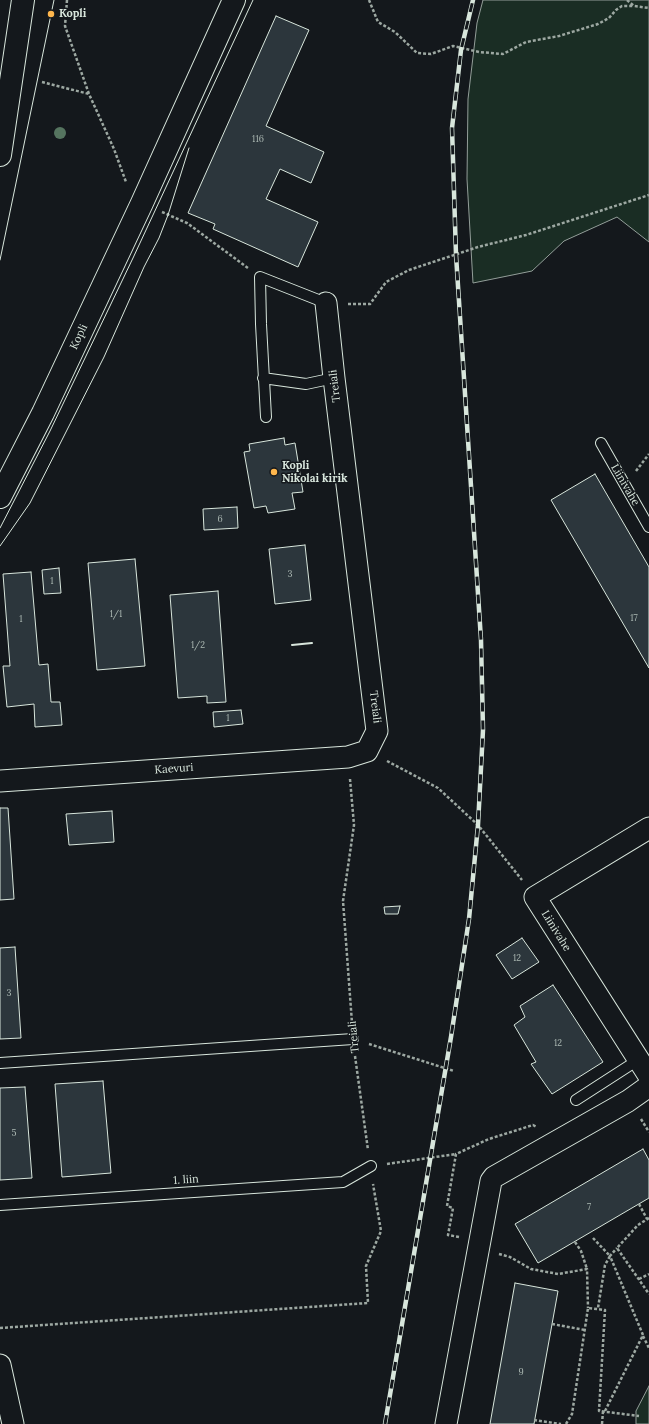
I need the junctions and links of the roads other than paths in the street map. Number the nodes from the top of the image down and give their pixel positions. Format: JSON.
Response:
{"nodes":[{"id":1,"x":23,"y":0,"type":"edge"},
{"id":2,"x":234,"y":0,"type":"edge"},
{"id":3,"x":1,"y":143,"type":"edge"},
{"id":4,"x":326,"y":303,"type":"joint"},
{"id":5,"x":263,"y":378,"type":"junction"},
{"id":6,"x":334,"y":378,"type":"junction"},
{"id":7,"x":266,"y":417,"type":"dead end"},
{"id":8,"x":601,"y":443,"type":"dead end"},
{"id":9,"x":0,"y":497,"type":"edge"},
{"id":10,"x":649,"y":527,"type":"edge"},
{"id":11,"x":357,"y":754,"type":"joint"},
{"id":12,"x":0,"y":781,"type":"edge"},
{"id":13,"x":649,"y":828,"type":"edge"},
{"id":14,"x":353,"y":1039,"type":"road end"},
{"id":15,"x":0,"y":1063,"type":"edge"},
{"id":16,"x":644,"y":1068,"type":"edge"},
{"id":17,"x":649,"y":1086,"type":"edge"},
{"id":18,"x":576,"y":1100,"type":"dead end"},
{"id":19,"x":371,"y":1166,"type":"road end"},
{"id":20,"x":0,"y":1205,"type":"edge"},
{"id":21,"x":0,"y":1365,"type":"edge"},
{"id":22,"x":13,"y":1424,"type":"edge"},
{"id":23,"x":446,"y":1424,"type":"edge"}],
"edges":[{"from":1,"to":3,"type":"street"},
{"from":2,"to":9,"type":"street","name":"Kopli"},
{"from":4,"to":5,"type":"lane"},
{"from":4,"to":6,"type":"street","name":"Treiali"},
{"from":5,"to":6,"type":"lane"},
{"from":5,"to":7,"type":"lane"},
{"from":6,"to":11,"type":"street","name":"Treiali"},
{"from":8,"to":10,"type":"lane","name":"Liinivahe"},
{"from":11,"to":12,"type":"street","name":"Kaevuri"},
{"from":13,"to":16,"type":"street","name":"Liinivahe"},
{"from":14,"to":15,"type":"lane"},
{"from":16,"to":18,"type":"lane"},
{"from":17,"to":23,"type":"street"},
{"from":19,"to":20,"type":"lane","name":"1. liin"},
{"from":21,"to":22,"type":"street"}]}
